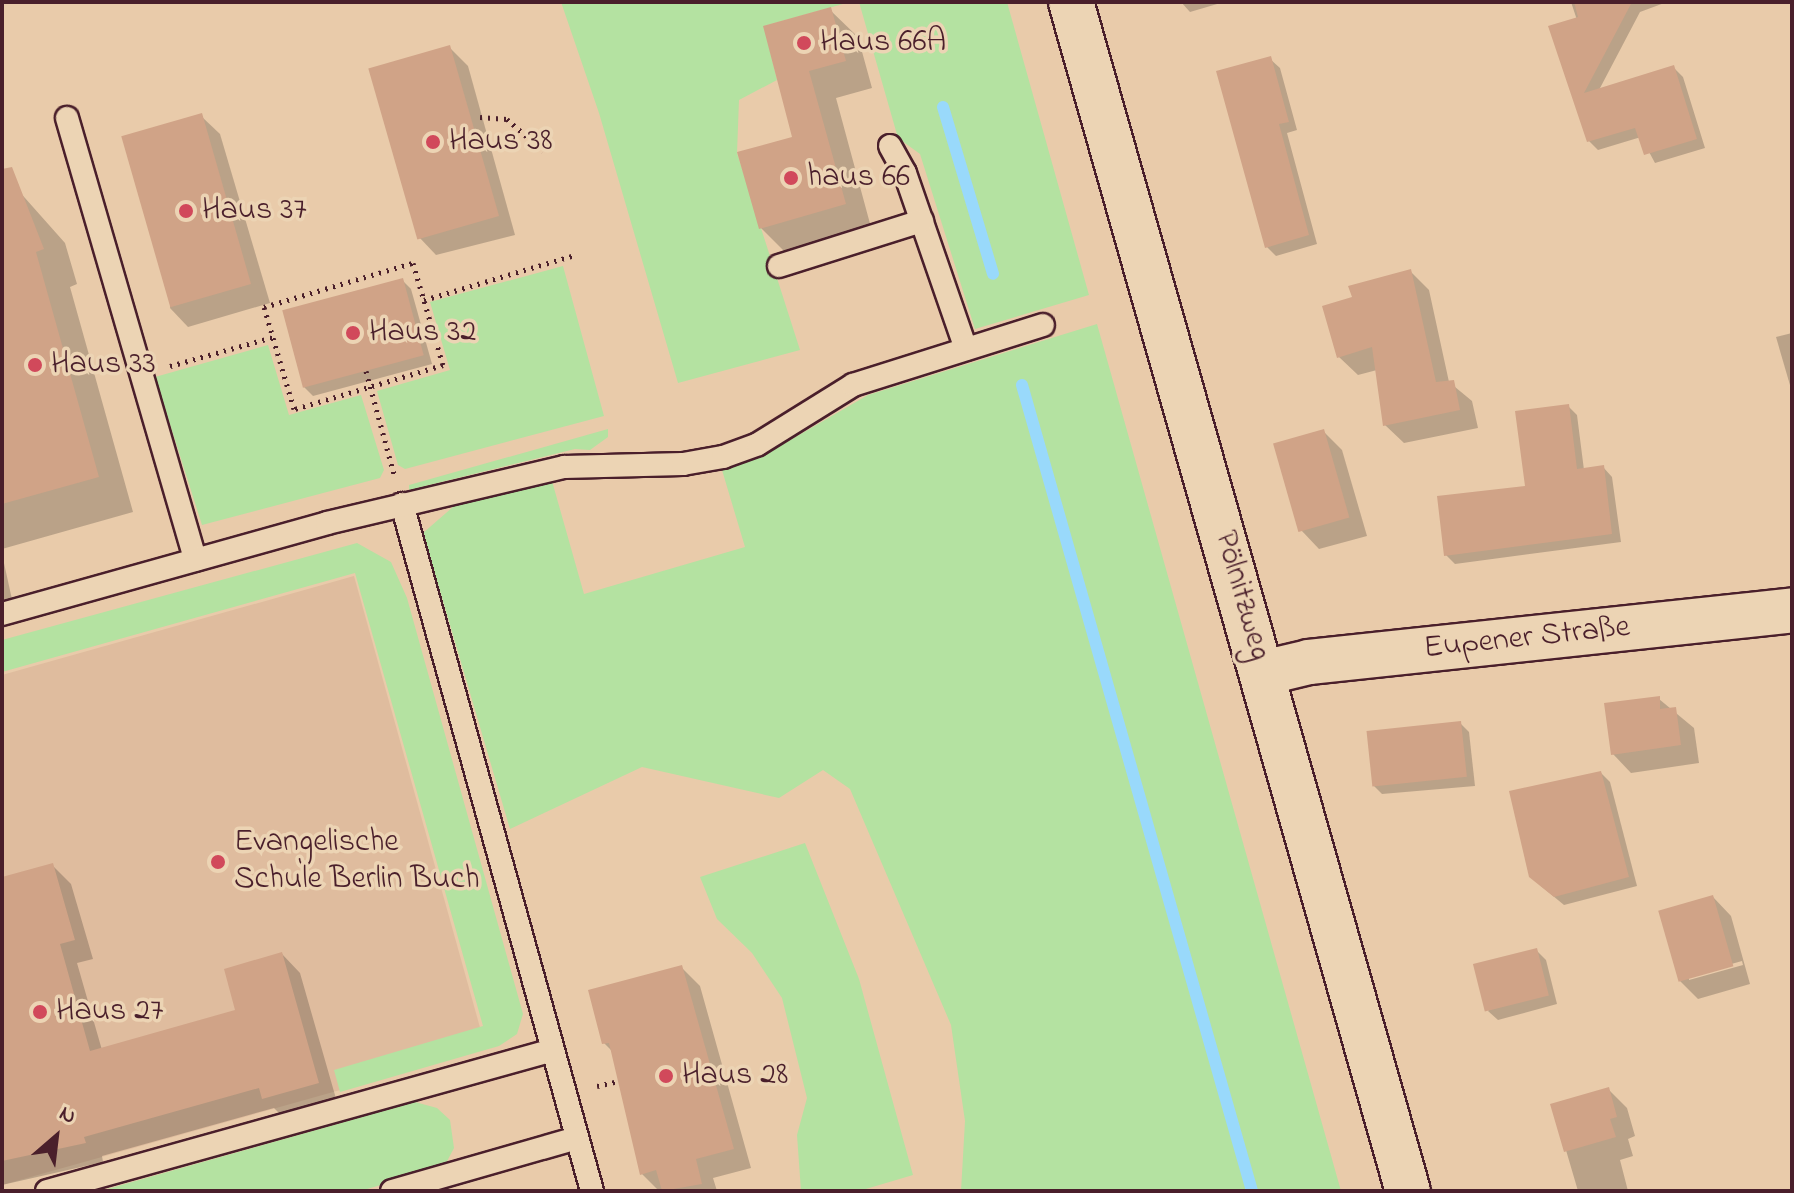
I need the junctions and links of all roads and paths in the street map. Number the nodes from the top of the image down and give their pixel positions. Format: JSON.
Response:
{"nodes":[{"id":1,"x":1071,"y":2,"type":"edge"},
{"id":2,"x":480,"y":117,"type":"dead end"},
{"id":3,"x":67,"y":118,"type":"dead end"},
{"id":4,"x":890,"y":146,"type":"dead end"},
{"id":5,"x":543,"y":151,"type":"dead end"},
{"id":6,"x":922,"y":221,"type":"junction"},
{"id":7,"x":575,"y":255,"type":"dead end"},
{"id":8,"x":779,"y":266,"type":"dead end"},
{"id":9,"x":424,"y":300,"type":"junction"},
{"id":10,"x":1043,"y":325,"type":"dead end"},
{"id":11,"x":273,"y":337,"type":"junction"},
{"id":12,"x":966,"y":349,"type":"junction"},
{"id":13,"x":366,"y":371,"type":"dead end"},
{"id":14,"x":140,"y":374,"type":"junction"},
{"id":15,"x":369,"y":388,"type":"junction"},
{"id":16,"x":402,"y":504,"type":"junction"},
{"id":17,"x":195,"y":560,"type":"junction"},
{"id":18,"x":1792,"y":610,"type":"edge"},
{"id":19,"x":2,"y":614,"type":"edge"},
{"id":20,"x":1263,"y":673,"type":"junction"},
{"id":21,"x":553,"y":1050,"type":"junction"},
{"id":22,"x":577,"y":1138,"type":"junction"},
{"id":23,"x":47,"y":1191,"type":"edge"},
{"id":24,"x":392,"y":1191,"type":"edge"},
{"id":25,"x":592,"y":1191,"type":"edge"},
{"id":26,"x":1408,"y":1191,"type":"edge"}],
"edges":[{"from":1,"to":20,"type":"street","name":"Pölnitzweg"},
{"from":2,"to":5,"type":"path"},
{"from":3,"to":14,"type":"lane"},
{"from":4,"to":6,"type":"lane"},
{"from":6,"to":8,"type":"lane"},
{"from":6,"to":12,"type":"lane"},
{"from":7,"to":9,"type":"path"},
{"from":9,"to":11,"type":"path"},
{"from":9,"to":15,"type":"path"},
{"from":10,"to":12,"type":"lane"},
{"from":11,"to":14,"type":"path"},
{"from":11,"to":15,"type":"path"},
{"from":12,"to":16,"type":"lane"},
{"from":13,"to":15,"type":"path"},
{"from":14,"to":17,"type":"lane"},
{"from":15,"to":16,"type":"path"},
{"from":16,"to":17,"type":"lane"},
{"from":16,"to":21,"type":"lane"},
{"from":17,"to":19,"type":"lane"},
{"from":18,"to":20,"type":"street","name":"Eupener Straße"},
{"from":20,"to":26,"type":"street","name":"Pölnitzweg"},
{"from":21,"to":22,"type":"lane"},
{"from":21,"to":23,"type":"lane"},
{"from":22,"to":24,"type":"lane"},
{"from":22,"to":25,"type":"lane"}]}
